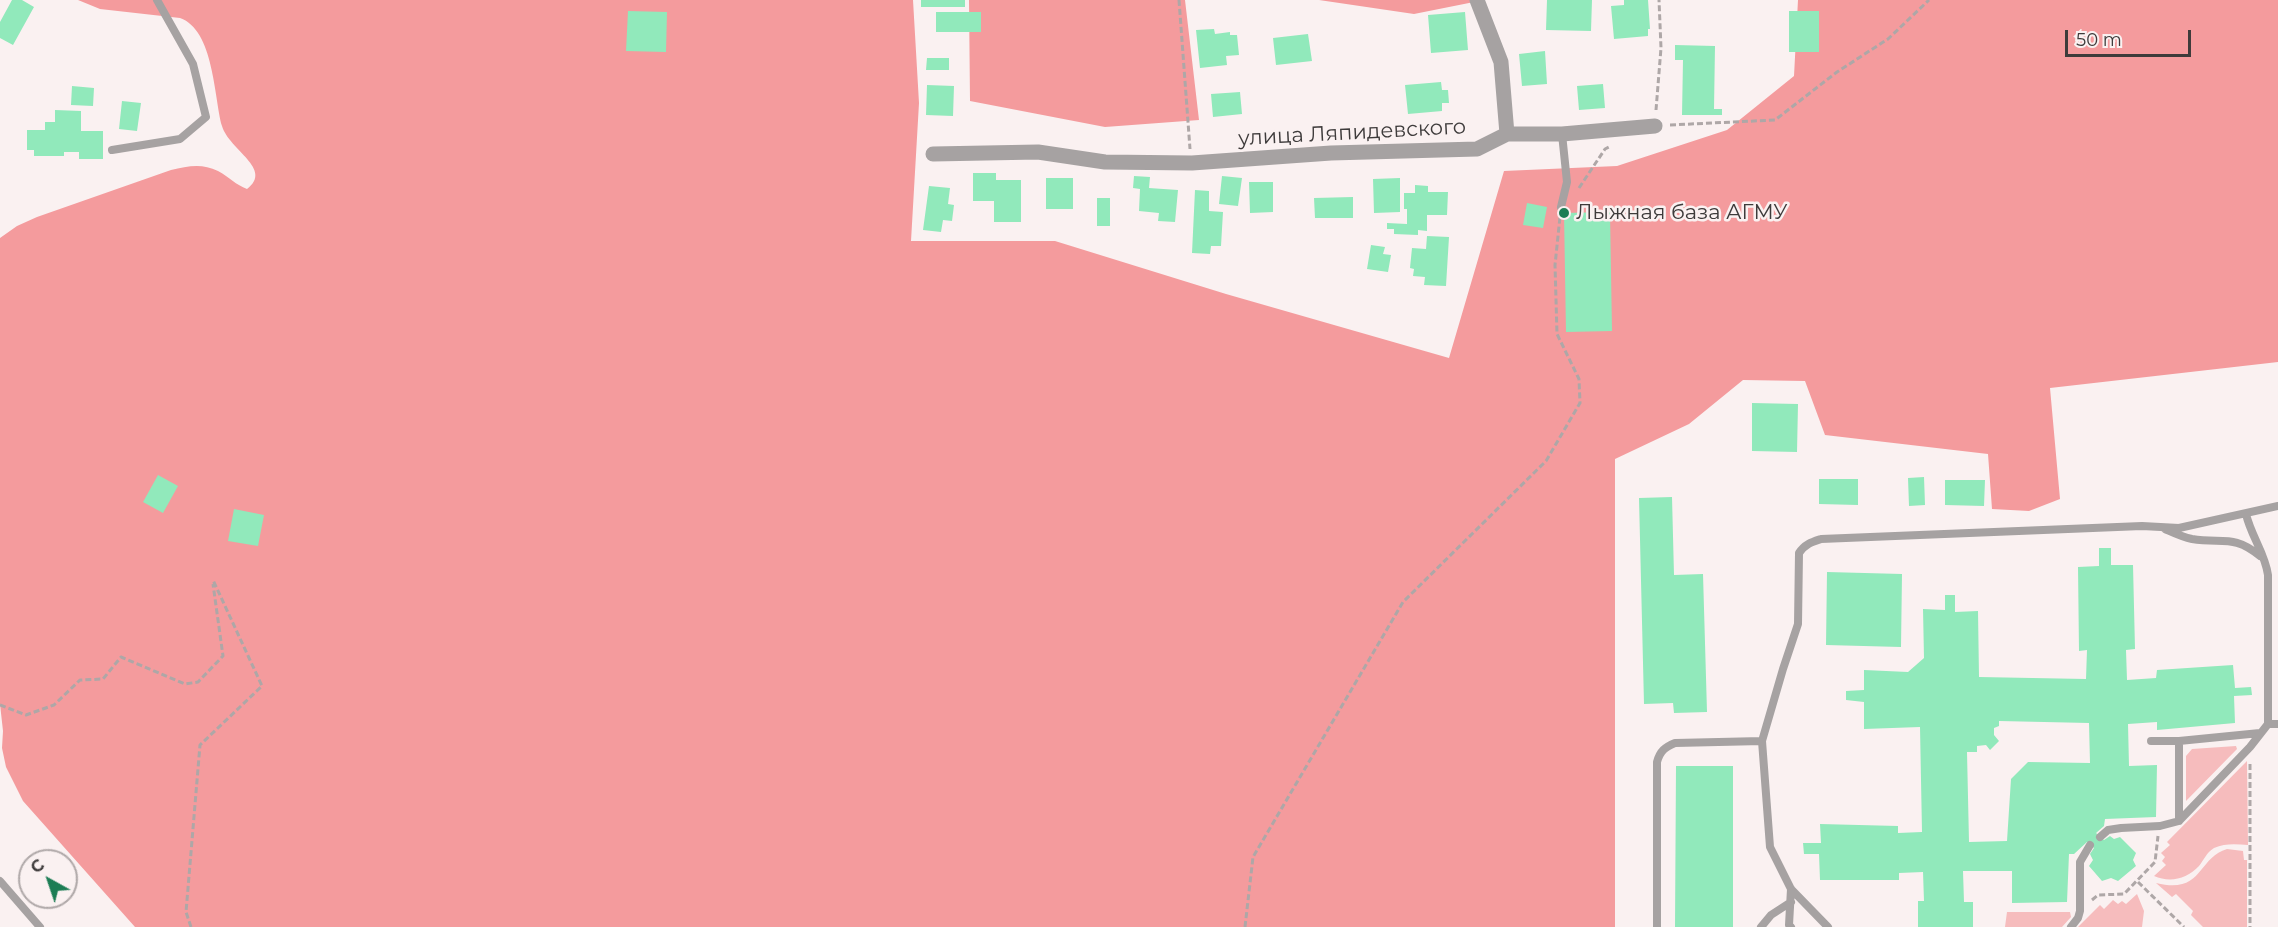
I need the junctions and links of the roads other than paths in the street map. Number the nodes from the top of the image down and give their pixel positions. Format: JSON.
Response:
{"nodes":[{"id":1,"x":157,"y":0,"type":"edge"},
{"id":2,"x":1477,"y":0,"type":"edge"},
{"id":3,"x":1655,"y":126,"type":"road end"},
{"id":4,"x":1507,"y":134,"type":"junction"},
{"id":5,"x":1562,"y":134,"type":"junction"},
{"id":6,"x":112,"y":150,"type":"dead end"},
{"id":7,"x":933,"y":154,"type":"dead end"},
{"id":8,"x":1562,"y":207,"type":"dead end"},
{"id":9,"x":2278,"y":506,"type":"edge"},
{"id":10,"x":2246,"y":514,"type":"junction"},
{"id":11,"x":2163,"y":529,"type":"junction"},
{"id":12,"x":2266,"y":561,"type":"junction"},
{"id":13,"x":2268,"y":724,"type":"junction"},
{"id":14,"x":2278,"y":724,"type":"edge"},
{"id":15,"x":2260,"y":733,"type":"junction"},
{"id":16,"x":1762,"y":741,"type":"junction"},
{"id":17,"x":2151,"y":741,"type":"dead end"},
{"id":18,"x":2179,"y":741,"type":"junction"},
{"id":19,"x":2179,"y":820,"type":"junction"},
{"id":20,"x":2100,"y":837,"type":"dead end"},
{"id":21,"x":2090,"y":845,"type":"dead end"},
{"id":22,"x":0,"y":881,"type":"edge"},
{"id":23,"x":1791,"y":889,"type":"junction"},
{"id":24,"x":1791,"y":902,"type":"junction"},
{"id":25,"x":1790,"y":926,"type":"edge"},
{"id":26,"x":40,"y":927,"type":"edge"},
{"id":27,"x":1657,"y":927,"type":"edge"},
{"id":28,"x":1761,"y":927,"type":"edge"},
{"id":29,"x":1828,"y":927,"type":"edge"},
{"id":30,"x":2071,"y":927,"type":"edge"}],
"edges":[{"from":1,"to":6,"type":"lane"},
{"from":2,"to":4,"type":"street"},
{"from":3,"to":5,"type":"street","name":"улица Ляпидевского"},
{"from":4,"to":5,"type":"street","name":"улица Ляпидевского"},
{"from":4,"to":7,"type":"street","name":"улица Ляпидевского"},
{"from":5,"to":8,"type":"lane"},
{"from":9,"to":10,"type":"lane"},
{"from":10,"to":11,"type":"lane"},
{"from":10,"to":12,"type":"lane"},
{"from":11,"to":12,"type":"lane"},
{"from":11,"to":16,"type":"lane"},
{"from":12,"to":13,"type":"lane"},
{"from":13,"to":14,"type":"lane"},
{"from":13,"to":15,"type":"lane"},
{"from":15,"to":18,"type":"lane"},
{"from":15,"to":19,"type":"lane"},
{"from":16,"to":23,"type":"lane"},
{"from":16,"to":27,"type":"lane"},
{"from":17,"to":18,"type":"lane"},
{"from":18,"to":19,"type":"lane"},
{"from":19,"to":20,"type":"lane"},
{"from":21,"to":30,"type":"lane"},
{"from":22,"to":26,"type":"lane"},
{"from":23,"to":24,"type":"lane"},
{"from":23,"to":29,"type":"lane"},
{"from":24,"to":25,"type":"lane"},
{"from":24,"to":28,"type":"lane"}]}
